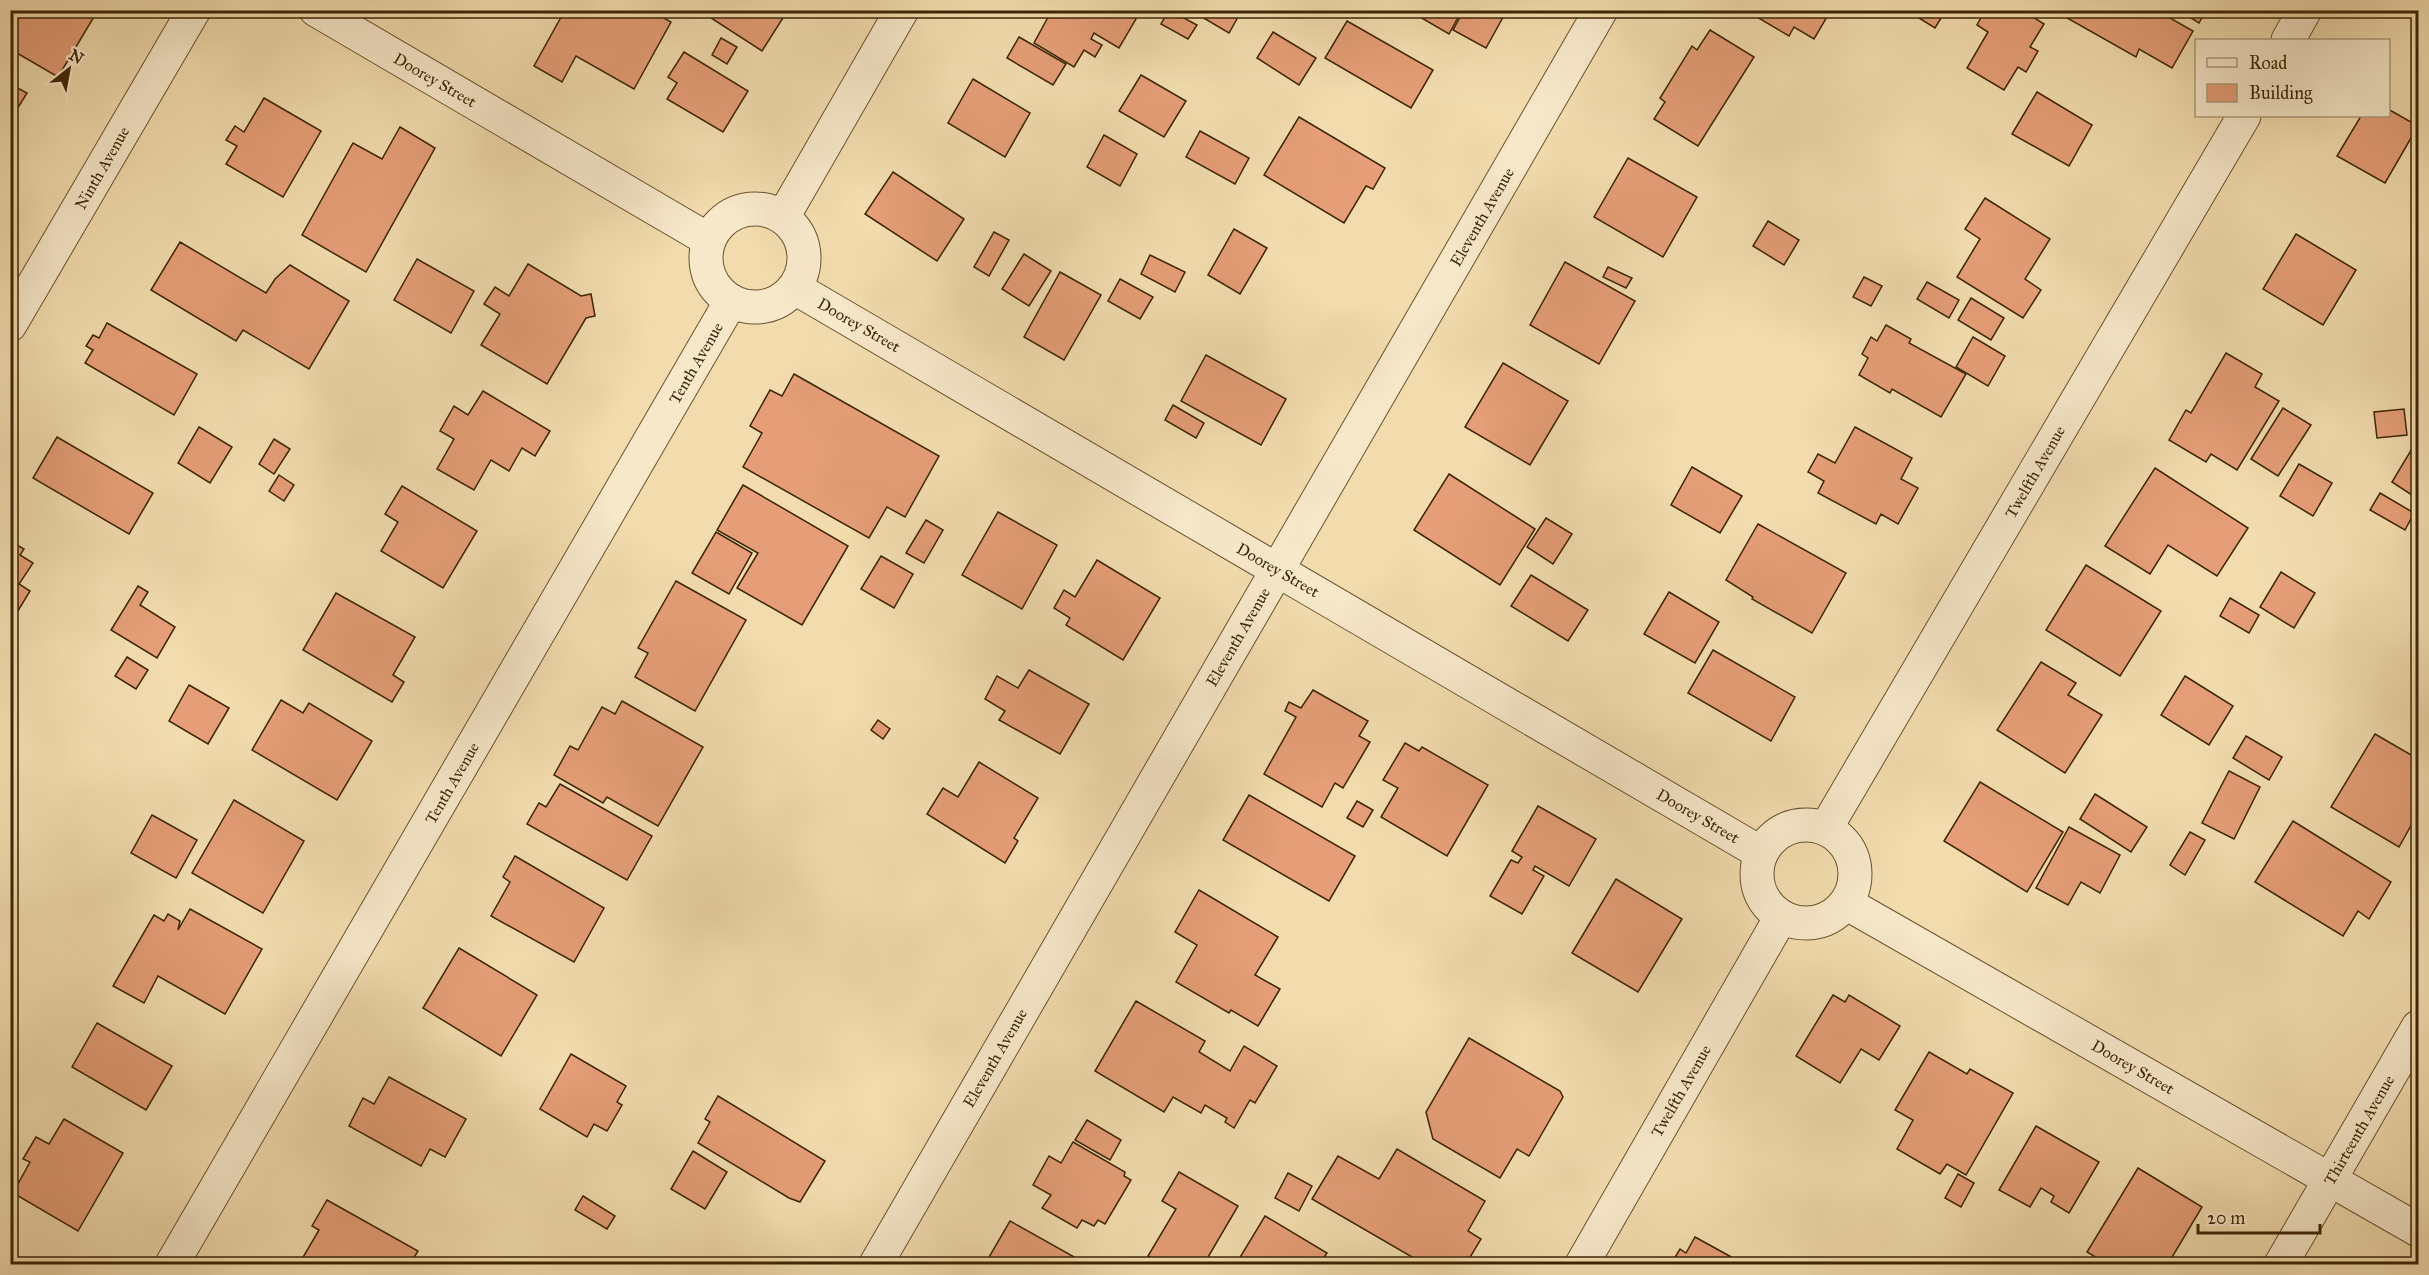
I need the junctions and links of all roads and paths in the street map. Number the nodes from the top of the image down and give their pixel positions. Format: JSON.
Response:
{"nodes":[{"id":1,"x":194,"y":10,"type":"edge"},
{"id":2,"x":316,"y":10,"type":"edge"},
{"id":3,"x":902,"y":10,"type":"edge"},
{"id":4,"x":1601,"y":10,"type":"edge"},
{"id":5,"x":2305,"y":10,"type":"edge"},
{"id":6,"x":2289,"y":39,"type":"edge"},
{"id":7,"x":2243,"y":117,"type":"edge"},
{"id":8,"x":783,"y":217,"type":"junction"},
{"id":9,"x":709,"y":240,"type":"junction"},
{"id":10,"x":795,"y":288,"type":"junction"},
{"id":11,"x":732,"y":301,"type":"junction"},
{"id":12,"x":10,"y":325,"type":"edge"},
{"id":13,"x":1278,"y":570,"type":"junction"},
{"id":14,"x":1826,"y":828,"type":"junction"},
{"id":15,"x":1761,"y":853,"type":"junction"},
{"id":16,"x":1846,"y":903,"type":"junction"},
{"id":17,"x":1781,"y":916,"type":"junction"},
{"id":18,"x":2418,"y":1027,"type":"edge"},
{"id":19,"x":2330,"y":1179,"type":"junction"},
{"id":20,"x":2418,"y":1230,"type":"edge"},
{"id":21,"x":172,"y":1264,"type":"edge"},
{"id":22,"x":876,"y":1264,"type":"edge"},
{"id":23,"x":1581,"y":1264,"type":"edge"},
{"id":24,"x":2281,"y":1264,"type":"edge"}],
"edges":[{"from":1,"to":12,"type":"street","name":"Ninth Avenue"},
{"from":2,"to":9,"type":"street","name":"Doorey Street"},
{"from":3,"to":8,"type":"street"},
{"from":4,"to":13,"type":"street","name":"Eleventh Avenue"},
{"from":5,"to":6,"type":"street"},
{"from":7,"to":14,"type":"street","name":"Twelfth Avenue"},
{"from":8,"to":9,"type":"street"},
{"from":8,"to":10,"type":"street"},
{"from":9,"to":11,"type":"street"},
{"from":10,"to":11,"type":"street"},
{"from":10,"to":13,"type":"street","name":"Doorey Street"},
{"from":11,"to":21,"type":"street","name":"Tenth Avenue"},
{"from":13,"to":15,"type":"street","name":"Doorey Street"},
{"from":13,"to":22,"type":"street","name":"Eleventh Avenue"},
{"from":14,"to":15,"type":"street"},
{"from":14,"to":16,"type":"street"},
{"from":15,"to":17,"type":"street"},
{"from":16,"to":17,"type":"street"},
{"from":16,"to":19,"type":"street","name":"Doorey Street"},
{"from":17,"to":23,"type":"street","name":"Twelfth Avenue"},
{"from":18,"to":19,"type":"street","name":"Thirteenth Avenue"},
{"from":19,"to":20,"type":"street","name":"Doorey Street"},
{"from":19,"to":24,"type":"street","name":"Thirteenth Avenue"}]}
